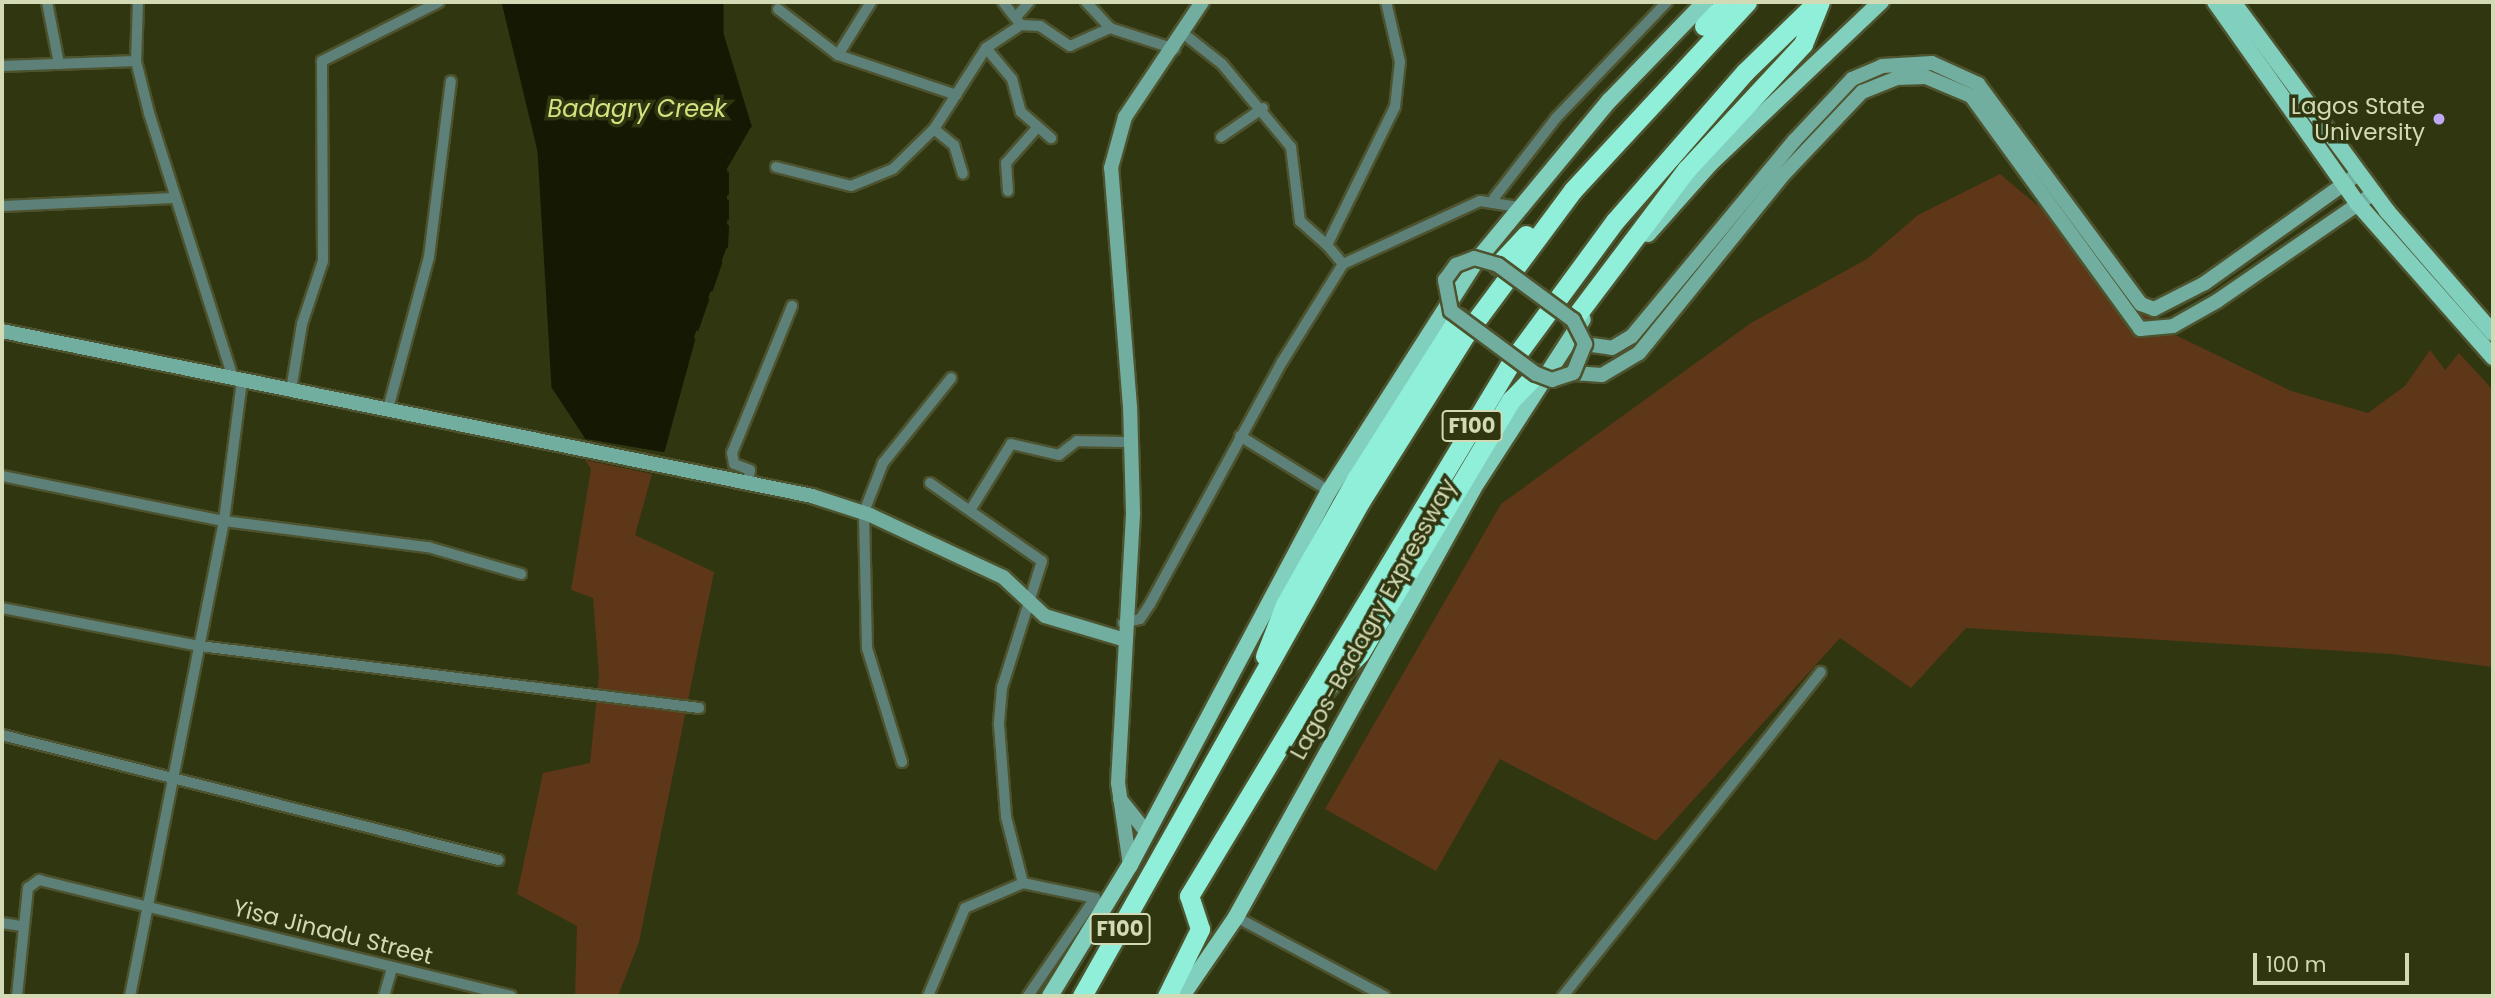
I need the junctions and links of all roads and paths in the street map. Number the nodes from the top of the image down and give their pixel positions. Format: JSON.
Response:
{"nodes":[{"id":1,"x":47,"y":2,"type":"edge"},
{"id":2,"x":138,"y":2,"type":"edge"},
{"id":3,"x":439,"y":2,"type":"edge"},
{"id":4,"x":871,"y":2,"type":"edge"},
{"id":5,"x":1003,"y":2,"type":"edge"},
{"id":6,"x":1028,"y":2,"type":"edge"},
{"id":7,"x":1086,"y":2,"type":"edge"},
{"id":8,"x":1202,"y":2,"type":"edge"},
{"id":9,"x":1386,"y":2,"type":"edge"},
{"id":10,"x":1667,"y":2,"type":"edge"},
{"id":11,"x":1705,"y":2,"type":"edge"},
{"id":12,"x":1727,"y":2,"type":"edge"},
{"id":13,"x":1746,"y":2,"type":"edge"},
{"id":14,"x":1819,"y":2,"type":"edge"},
{"id":15,"x":1881,"y":2,"type":"edge"},
{"id":16,"x":2215,"y":2,"type":"edge"},
{"id":17,"x":2233,"y":2,"type":"edge"},
{"id":18,"x":778,"y":9,"type":"dead end"},
{"id":19,"x":1019,"y":21,"type":"junction"},
{"id":20,"x":1110,"y":28,"type":"junction"},
{"id":21,"x":1184,"y":34,"type":"junction"},
{"id":22,"x":986,"y":48,"type":"junction"},
{"id":23,"x":1175,"y":49,"type":"junction"},
{"id":24,"x":838,"y":55,"type":"junction"},
{"id":25,"x":136,"y":61,"type":"junction"},
{"id":26,"x":59,"y":64,"type":"junction"},
{"id":27,"x":2,"y":66,"type":"edge"},
{"id":28,"x":451,"y":82,"type":"dead end"},
{"id":29,"x":956,"y":95,"type":"junction"},
{"id":30,"x":1263,"y":108,"type":"junction"},
{"id":31,"x":934,"y":129,"type":"junction"},
{"id":32,"x":1036,"y":129,"type":"junction"},
{"id":33,"x":1221,"y":137,"type":"dead end"},
{"id":34,"x":1051,"y":138,"type":"dead end"},
{"id":35,"x":776,"y":167,"type":"dead end"},
{"id":36,"x":963,"y":173,"type":"dead end"},
{"id":37,"x":2359,"y":173,"type":"junction"},
{"id":38,"x":2343,"y":184,"type":"junction"},
{"id":39,"x":1008,"y":191,"type":"dead end"},
{"id":40,"x":2374,"y":193,"type":"junction"},
{"id":41,"x":174,"y":198,"type":"junction"},
{"id":42,"x":1494,"y":198,"type":"junction"},
{"id":43,"x":2358,"y":204,"type":"junction"},
{"id":44,"x":2,"y":206,"type":"edge"},
{"id":45,"x":1524,"y":208,"type":"junction"},
{"id":46,"x":1741,"y":215,"type":"junction"},
{"id":47,"x":1327,"y":245,"type":"junction"},
{"id":48,"x":1343,"y":264,"type":"junction"},
{"id":49,"x":1498,"y":265,"type":"junction"},
{"id":50,"x":792,"y":306,"type":"dead end"},
{"id":51,"x":1458,"y":318,"type":"junction"},
{"id":52,"x":1573,"y":320,"type":"junction"},
{"id":53,"x":2,"y":331,"type":"edge"},
{"id":54,"x":2493,"y":333,"type":"edge"},
{"id":55,"x":1585,"y":344,"type":"junction"},
{"id":56,"x":2493,"y":357,"type":"edge"},
{"id":57,"x":1573,"y":373,"type":"junction"},
{"id":58,"x":1536,"y":374,"type":"junction"},
{"id":59,"x":951,"y":378,"type":"dead end"},
{"id":60,"x":238,"y":379,"type":"junction"},
{"id":61,"x":291,"y":390,"type":"junction"},
{"id":62,"x":389,"y":405,"type":"junction"},
{"id":63,"x":1240,"y":436,"type":"junction"},
{"id":64,"x":1131,"y":442,"type":"junction"},
{"id":65,"x":2,"y":475,"type":"edge"},
{"id":66,"x":930,"y":483,"type":"dead end"},
{"id":67,"x":748,"y":484,"type":"junction"},
{"id":68,"x":1329,"y":491,"type":"junction"},
{"id":69,"x":971,"y":509,"type":"junction"},
{"id":70,"x":863,"y":512,"type":"junction"},
{"id":71,"x":223,"y":521,"type":"junction"},
{"id":72,"x":521,"y":573,"type":"dead end"},
{"id":73,"x":1030,"y":599,"type":"junction"},
{"id":74,"x":2,"y":608,"type":"edge"},
{"id":75,"x":1123,"y":623,"type":"junction"},
{"id":76,"x":1122,"y":639,"type":"junction"},
{"id":77,"x":200,"y":646,"type":"junction"},
{"id":78,"x":1266,"y":669,"type":"junction"},
{"id":79,"x":1821,"y":672,"type":"dead end"},
{"id":80,"x":1311,"y":701,"type":"junction"},
{"id":81,"x":699,"y":708,"type":"dead end"},
{"id":82,"x":2,"y":735,"type":"edge"},
{"id":83,"x":902,"y":762,"type":"dead end"},
{"id":84,"x":172,"y":775,"type":"junction"},
{"id":85,"x":1119,"y":798,"type":"junction"},
{"id":86,"x":1147,"y":833,"type":"junction"},
{"id":87,"x":498,"y":860,"type":"dead end"},
{"id":88,"x":1130,"y":864,"type":"junction"},
{"id":89,"x":1023,"y":883,"type":"junction"},
{"id":90,"x":146,"y":904,"type":"junction"},
{"id":91,"x":1236,"y":917,"type":"junction"},
{"id":92,"x":2,"y":923,"type":"edge"},
{"id":93,"x":22,"y":926,"type":"junction"},
{"id":94,"x":391,"y":971,"type":"junction"},
{"id":95,"x":450,"y":983,"type":"junction"},
{"id":96,"x":17,"y":996,"type":"edge"},
{"id":97,"x":130,"y":996,"type":"edge"},
{"id":98,"x":384,"y":996,"type":"edge"},
{"id":99,"x":447,"y":996,"type":"edge"},
{"id":100,"x":511,"y":996,"type":"edge"},
{"id":101,"x":928,"y":996,"type":"edge"},
{"id":102,"x":1028,"y":996,"type":"edge"},
{"id":103,"x":1051,"y":996,"type":"edge"},
{"id":104,"x":1082,"y":996,"type":"edge"},
{"id":105,"x":1167,"y":996,"type":"edge"},
{"id":106,"x":1182,"y":996,"type":"edge"},
{"id":107,"x":1384,"y":996,"type":"edge"},
{"id":108,"x":1563,"y":996,"type":"edge"}],
"edges":[{"from":1,"to":26,"type":"street"},
{"from":2,"to":25,"type":"street"},
{"from":3,"to":61,"type":"street"},
{"from":4,"to":24,"type":"street"},
{"from":5,"to":19,"type":"street"},
{"from":6,"to":19,"type":"street"},
{"from":7,"to":20,"type":"street"},
{"from":8,"to":21,"type":"main road"},
{"from":9,"to":47,"type":"street"},
{"from":10,"to":42,"type":"street"},
{"from":11,"to":45,"type":"main road"},
{"from":12,"to":49,"type":"highway"},
{"from":13,"to":78,"type":"highway","number":"F100"},
{"from":14,"to":52,"type":"highway"},
{"from":14,"to":80,"type":"highway","name":"Lagos-Badagry Expressway","number":"F100"},
{"from":15,"to":91,"type":"main road","name":"Lagos-Badagry Expressway"},
{"from":16,"to":38,"type":"main road"},
{"from":17,"to":37,"type":"main road"},
{"from":18,"to":24,"type":"street"},
{"from":19,"to":20,"type":"street"},
{"from":19,"to":22,"type":"street"},
{"from":20,"to":23,"type":"street"},
{"from":21,"to":23,"type":"main road"},
{"from":21,"to":30,"type":"street"},
{"from":22,"to":29,"type":"street"},
{"from":22,"to":32,"type":"street"},
{"from":23,"to":64,"type":"main road"},
{"from":24,"to":29,"type":"street"},
{"from":25,"to":26,"type":"street"},
{"from":25,"to":41,"type":"street"},
{"from":26,"to":27,"type":"street"},
{"from":28,"to":62,"type":"street"},
{"from":29,"to":31,"type":"street"},
{"from":30,"to":33,"type":"street"},
{"from":30,"to":47,"type":"street"},
{"from":31,"to":35,"type":"street"},
{"from":31,"to":36,"type":"street"},
{"from":32,"to":34,"type":"street"},
{"from":32,"to":39,"type":"street"},
{"from":37,"to":38,"type":"main road"},
{"from":37,"to":40,"type":"main road"},
{"from":38,"to":43,"type":"main road"},
{"from":38,"to":46,"type":"main road"},
{"from":40,"to":43,"type":"main road"},
{"from":40,"to":54,"type":"main road"},
{"from":41,"to":44,"type":"street"},
{"from":41,"to":60,"type":"street"},
{"from":42,"to":45,"type":"street"},
{"from":42,"to":48,"type":"street"},
{"from":43,"to":46,"type":"main road"},
{"from":43,"to":56,"type":"main road"},
{"from":45,"to":68,"type":"main road"},
{"from":46,"to":55,"type":"main road"},
{"from":46,"to":57,"type":"main road"},
{"from":47,"to":48,"type":"street"},
{"from":48,"to":63,"type":"street"},
{"from":49,"to":51,"type":"main road","bridge":true},
{"from":49,"to":52,"type":"main road","bridge":true},
{"from":50,"to":67,"type":"street"},
{"from":51,"to":58,"type":"main road","bridge":true},
{"from":51,"to":78,"type":"highway"},
{"from":52,"to":55,"type":"main road","bridge":true},
{"from":53,"to":60,"type":"main road"},
{"from":55,"to":57,"type":"main road","bridge":true},
{"from":57,"to":58,"type":"main road","bridge":true},
{"from":58,"to":80,"type":"highway"},
{"from":59,"to":70,"type":"street"},
{"from":60,"to":61,"type":"main road"},
{"from":60,"to":71,"type":"street"},
{"from":61,"to":62,"type":"main road"},
{"from":62,"to":67,"type":"main road"},
{"from":63,"to":68,"type":"street"},
{"from":63,"to":75,"type":"street"},
{"from":64,"to":69,"type":"street"},
{"from":64,"to":75,"type":"main road"},
{"from":65,"to":71,"type":"street"},
{"from":66,"to":69,"type":"street"},
{"from":67,"to":70,"type":"main road"},
{"from":68,"to":86,"type":"main road"},
{"from":69,"to":73,"type":"street"},
{"from":70,"to":73,"type":"main road"},
{"from":70,"to":83,"type":"street"},
{"from":71,"to":72,"type":"street"},
{"from":71,"to":77,"type":"street"},
{"from":73,"to":76,"type":"main road"},
{"from":73,"to":89,"type":"street"},
{"from":74,"to":77,"type":"street"},
{"from":75,"to":76,"type":"main road"},
{"from":76,"to":85,"type":"main road"},
{"from":77,"to":81,"type":"street"},
{"from":77,"to":84,"type":"street"},
{"from":78,"to":104,"type":"highway","number":"F100"},
{"from":79,"to":108,"type":"street"},
{"from":80,"to":105,"type":"highway","name":"Lagos-Badagry Expressway","number":"F100"},
{"from":82,"to":84,"type":"street"},
{"from":84,"to":87,"type":"street"},
{"from":84,"to":90,"type":"street"},
{"from":85,"to":86,"type":"main road"},
{"from":85,"to":88,"type":"main road"},
{"from":86,"to":88,"type":"main road"},
{"from":88,"to":103,"type":"main road"},
{"from":89,"to":101,"type":"street"},
{"from":89,"to":102,"type":"street"},
{"from":90,"to":93,"type":"street","name":"Yisa Jinadu Street"},
{"from":90,"to":94,"type":"street","name":"Yisa Jinadu Street"},
{"from":90,"to":97,"type":"street"},
{"from":91,"to":106,"type":"main road","name":"Lagos-Badagry Expressway"},
{"from":91,"to":107,"type":"street"},
{"from":92,"to":93,"type":"street"},
{"from":93,"to":96,"type":"street"},
{"from":94,"to":95,"type":"street","name":"Yisa Jinadu Street"},
{"from":94,"to":98,"type":"street"},
{"from":95,"to":99,"type":"street"},
{"from":95,"to":100,"type":"street","name":"Yisa Jinadu Street"}]}
